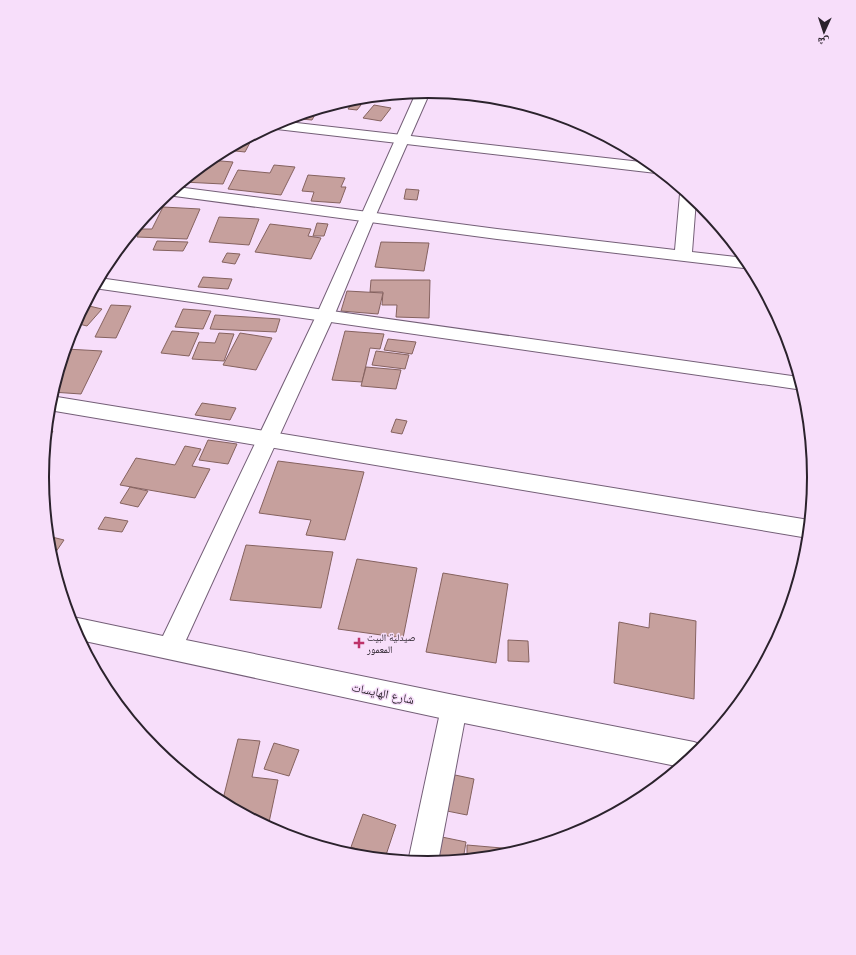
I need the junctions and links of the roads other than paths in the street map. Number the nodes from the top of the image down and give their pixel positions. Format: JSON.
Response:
{"nodes":[{"id":1,"x":420,"y":98,"type":"edge"},
{"id":2,"x":285,"y":126,"type":"edge"},
{"id":3,"x":401,"y":140,"type":"junction"},
{"id":4,"x":645,"y":167,"type":"edge"},
{"id":5,"x":179,"y":192,"type":"edge"},
{"id":6,"x":687,"y":202,"type":"edge"},
{"id":7,"x":367,"y":217,"type":"junction"},
{"id":8,"x":683,"y":256,"type":"junction"},
{"id":9,"x":740,"y":263,"type":"edge"},
{"id":10,"x":102,"y":285,"type":"edge"},
{"id":11,"x":325,"y":316,"type":"junction"},
{"id":12,"x":795,"y":383,"type":"edge"},
{"id":13,"x":56,"y":404,"type":"edge"},
{"id":14,"x":267,"y":439,"type":"junction"},
{"id":15,"x":804,"y":527,"type":"edge"},
{"id":16,"x":81,"y":630,"type":"edge"},
{"id":17,"x":170,"y":648,"type":"junction"},
{"id":18,"x":454,"y":708,"type":"junction"},
{"id":19,"x":686,"y":754,"type":"edge"},
{"id":20,"x":424,"y":856,"type":"edge"}],
"edges":[{"from":1,"to":3,"type":"street"},
{"from":2,"to":3,"type":"street"},
{"from":3,"to":4,"type":"street"},
{"from":3,"to":7,"type":"street"},
{"from":5,"to":7,"type":"street"},
{"from":6,"to":8,"type":"street"},
{"from":7,"to":8,"type":"street"},
{"from":7,"to":11,"type":"street"},
{"from":8,"to":9,"type":"street"},
{"from":10,"to":11,"type":"street"},
{"from":11,"to":12,"type":"street"},
{"from":11,"to":14,"type":"street"},
{"from":13,"to":14,"type":"street"},
{"from":14,"to":15,"type":"street"},
{"from":14,"to":17,"type":"street"},
{"from":16,"to":17,"type":"street","name":"شارع الهايسات"},
{"from":17,"to":18,"type":"street","name":"شارع الهايسات"},
{"from":18,"to":19,"type":"street","name":"شارع الهايسات"},
{"from":18,"to":20,"type":"street"}]}
